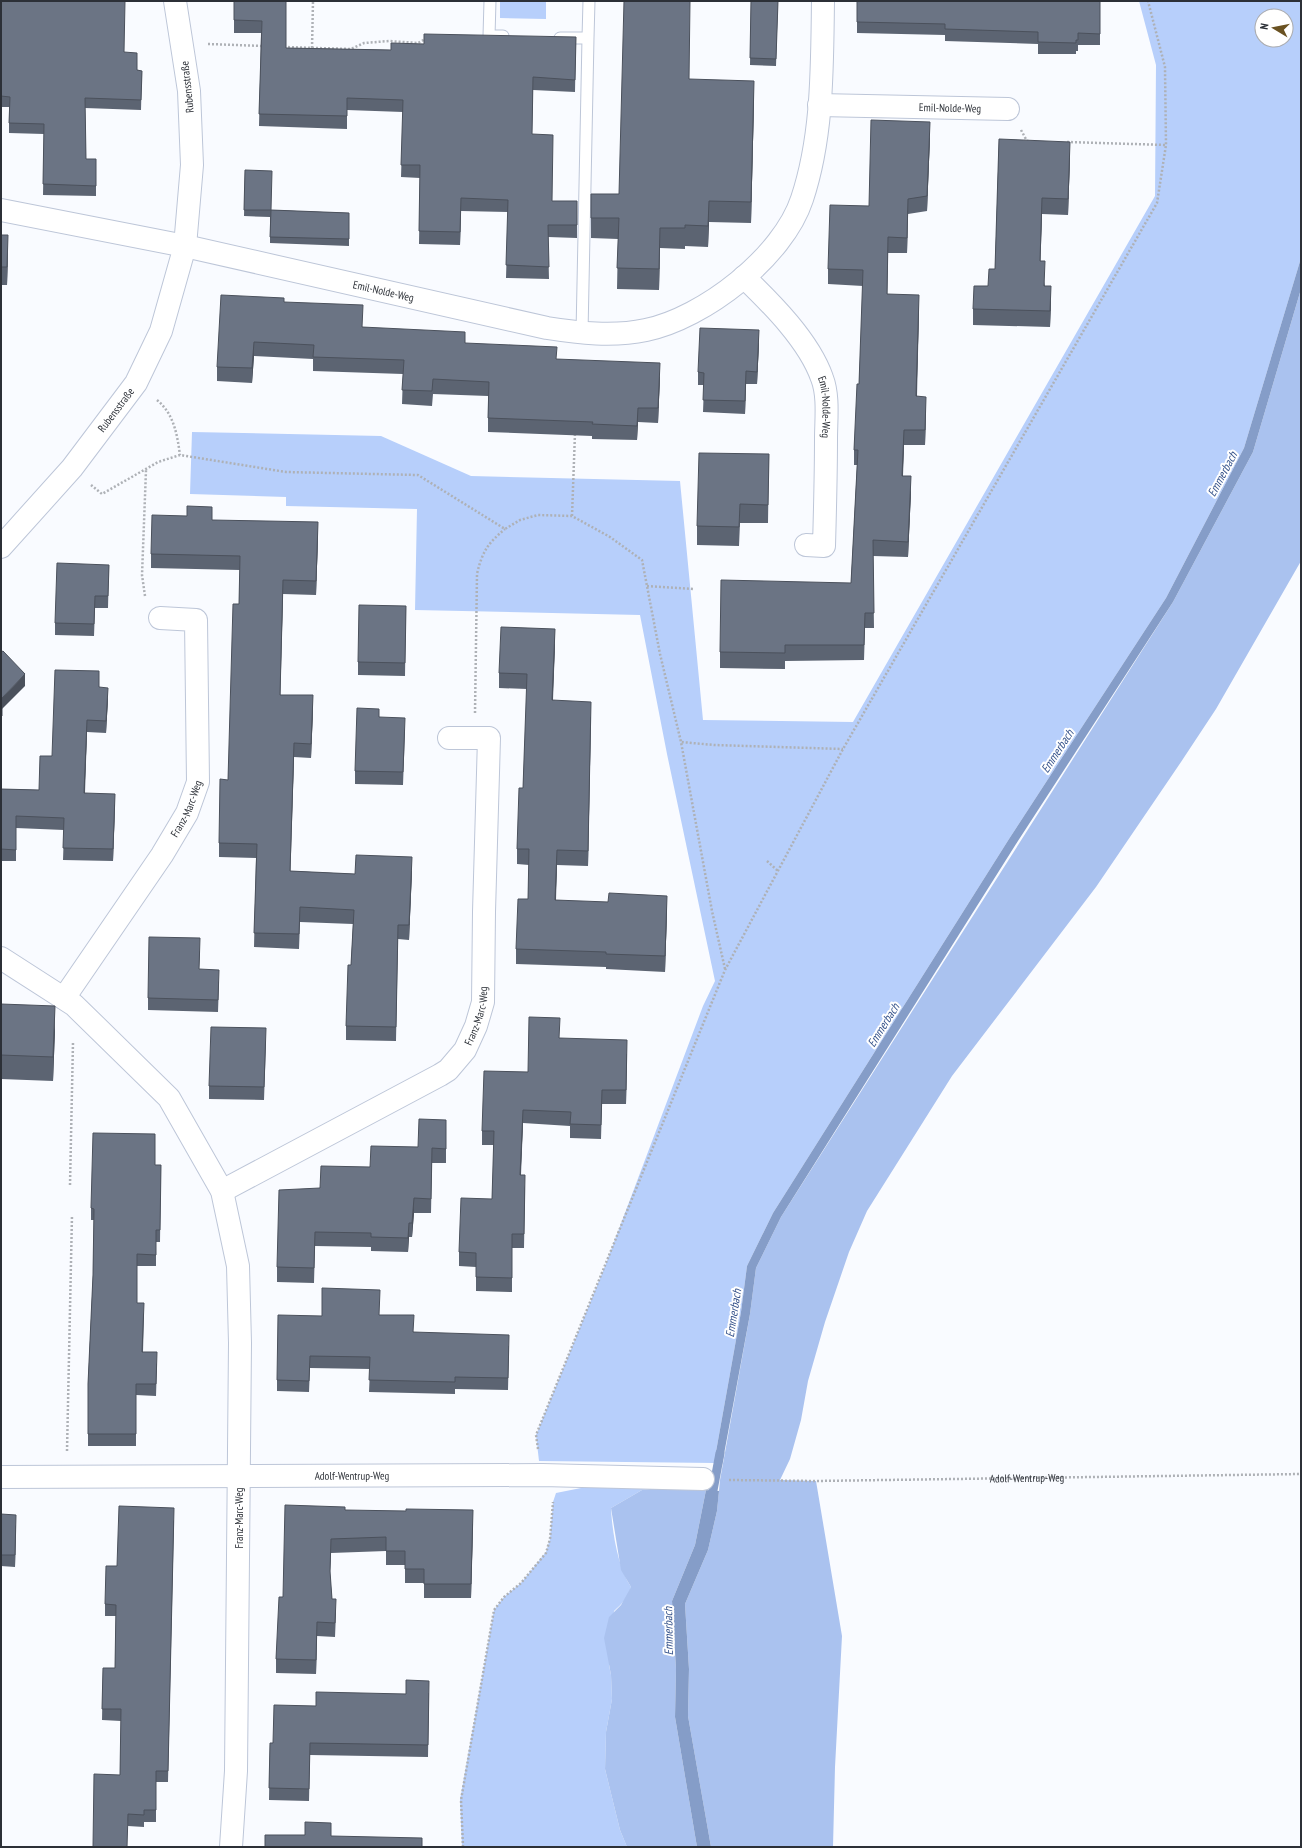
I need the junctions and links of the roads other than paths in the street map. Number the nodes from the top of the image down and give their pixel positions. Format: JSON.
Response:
{"nodes":[{"id":1,"x":175,"y":1,"type":"edge"},
{"id":2,"x":490,"y":1,"type":"edge"},
{"id":3,"x":589,"y":1,"type":"edge"},
{"id":4,"x":823,"y":1,"type":"edge"},
{"id":5,"x":512,"y":37,"type":"edge"},
{"id":6,"x":550,"y":37,"type":"edge"},
{"id":7,"x":588,"y":38,"type":"junction"},
{"id":8,"x":819,"y":105,"type":"junction"},
{"id":9,"x":1008,"y":109,"type":"road end"},
{"id":10,"x":1,"y":210,"type":"edge"},
{"id":11,"x":185,"y":246,"type":"junction"},
{"id":12,"x":744,"y":277,"type":"junction"},
{"id":13,"x":582,"y":333,"type":"junction"},
{"id":14,"x":806,"y":545,"type":"dead end"},
{"id":15,"x":1,"y":547,"type":"edge"},
{"id":16,"x":160,"y":618,"type":"road end"},
{"id":17,"x":449,"y":738,"type":"dead end"},
{"id":18,"x":1,"y":958,"type":"edge"},
{"id":19,"x":69,"y":1002,"type":"junction"},
{"id":20,"x":222,"y":1191,"type":"junction"},
{"id":21,"x":239,"y":1476,"type":"junction"},
{"id":22,"x":1,"y":1477,"type":"edge"},
{"id":23,"x":703,"y":1480,"type":"dead end"},
{"id":24,"x":231,"y":1847,"type":"edge"}],
"edges":[{"from":1,"to":11,"type":"street","name":"Rubensstraße"},
{"from":2,"to":5,"type":"lane"},
{"from":3,"to":7,"type":"lane"},
{"from":4,"to":8,"type":"street","name":"Emil-Nolde-Weg"},
{"from":6,"to":7,"type":"lane"},
{"from":7,"to":13,"type":"lane"},
{"from":8,"to":9,"type":"street","name":"Emil-Nolde-Weg"},
{"from":8,"to":12,"type":"street","name":"Emil-Nolde-Weg"},
{"from":10,"to":11,"type":"street"},
{"from":11,"to":13,"type":"street","name":"Emil-Nolde-Weg"},
{"from":11,"to":15,"type":"street","name":"Rubensstraße"},
{"from":12,"to":13,"type":"street","name":"Emil-Nolde-Weg"},
{"from":12,"to":14,"type":"street","name":"Emil-Nolde-Weg"},
{"from":16,"to":19,"type":"street","name":"Franz-Marc-Weg"},
{"from":17,"to":20,"type":"street","name":"Franz-Marc-Weg"},
{"from":18,"to":19,"type":"street","name":"Franz-Marc-Weg"},
{"from":19,"to":20,"type":"street","name":"Franz-Marc-Weg"},
{"from":20,"to":21,"type":"street","name":"Franz-Marc-Weg"},
{"from":21,"to":22,"type":"street","name":"Adolf-Wentrup-Weg"},
{"from":21,"to":23,"type":"street","name":"Adolf-Wentrup-Weg"},
{"from":21,"to":24,"type":"street","name":"Franz-Marc-Weg"}]}
